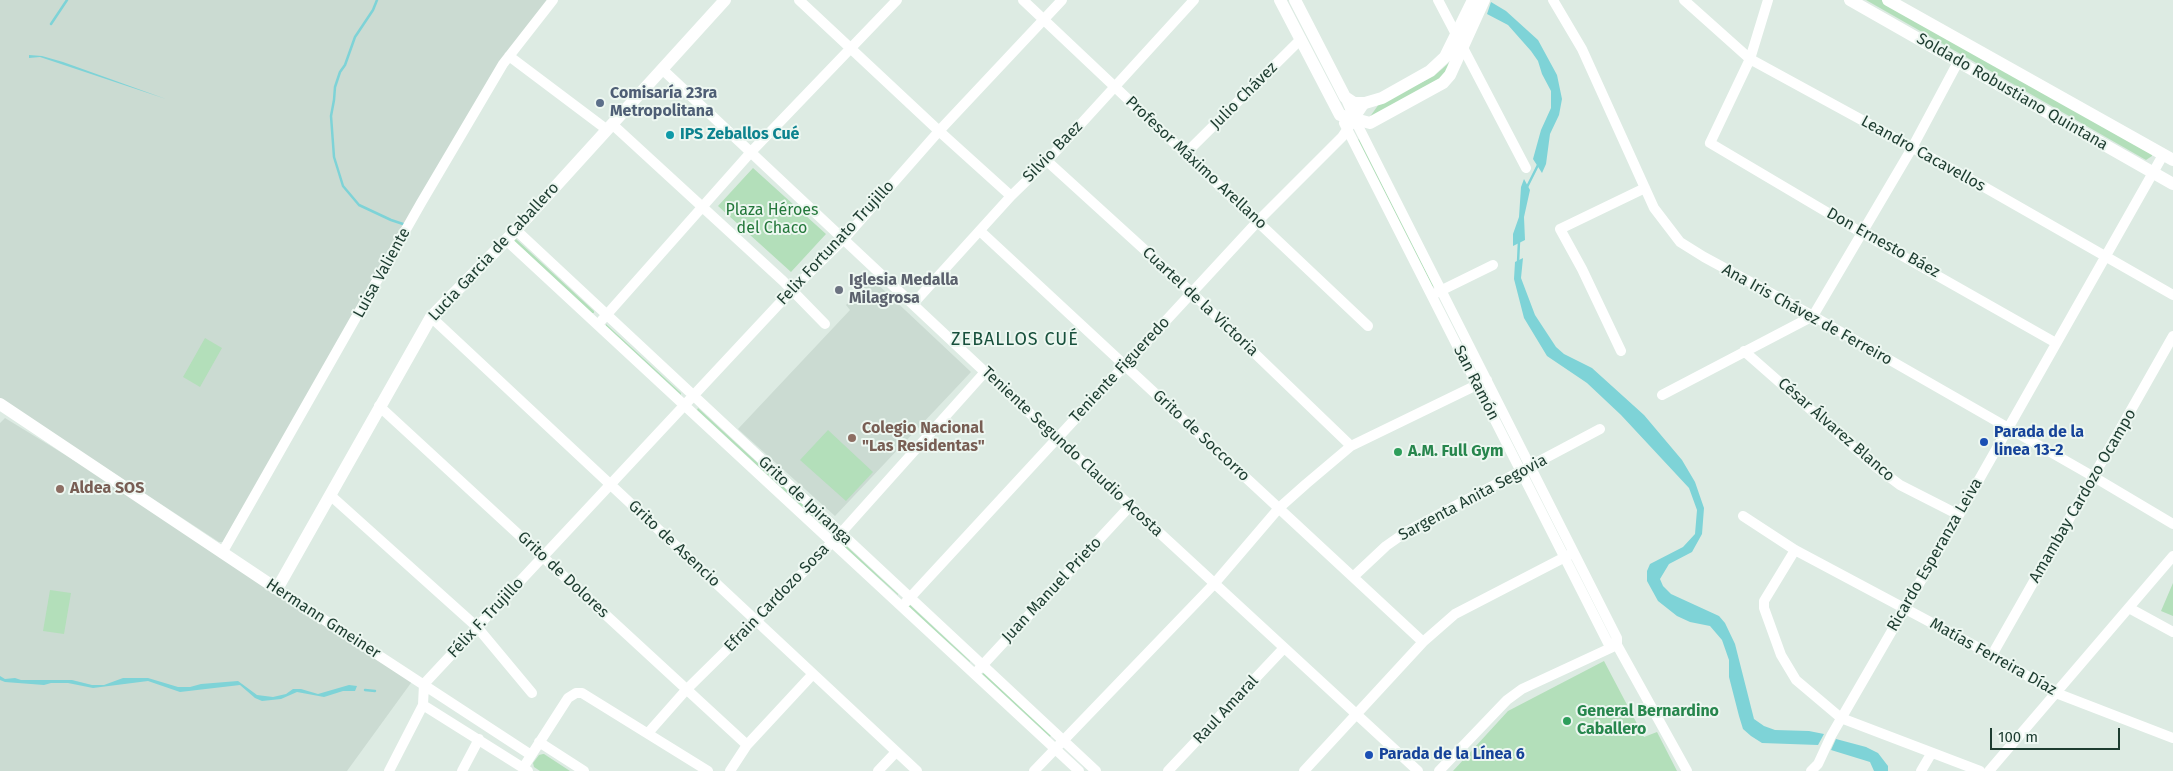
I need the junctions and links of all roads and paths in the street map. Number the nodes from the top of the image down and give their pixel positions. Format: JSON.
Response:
{"nodes":[{"id":1,"x":553,"y":0,"type":"edge"},
{"id":2,"x":726,"y":0,"type":"edge"},
{"id":3,"x":799,"y":0,"type":"edge"},
{"id":4,"x":897,"y":0,"type":"edge"},
{"id":5,"x":1023,"y":0,"type":"edge"},
{"id":6,"x":1062,"y":0,"type":"edge"},
{"id":7,"x":1194,"y":0,"type":"edge"},
{"id":8,"x":1280,"y":0,"type":"edge"},
{"id":9,"x":1296,"y":0,"type":"edge"},
{"id":10,"x":1438,"y":0,"type":"edge"},
{"id":11,"x":1473,"y":0,"type":"edge"},
{"id":12,"x":1484,"y":0,"type":"edge"},
{"id":13,"x":1553,"y":0,"type":"edge"},
{"id":14,"x":1684,"y":0,"type":"edge"},
{"id":15,"x":1768,"y":0,"type":"edge"},
{"id":16,"x":1850,"y":0,"type":"edge"},
{"id":17,"x":1888,"y":0,"type":"edge"},
{"id":18,"x":1472,"y":14,"type":"junction"},
{"id":19,"x":1044,"y":18,"type":"junction"},
{"id":20,"x":1457,"y":35,"type":"junction"},
{"id":21,"x":1301,"y":39,"type":"junction"},
{"id":22,"x":1463,"y":47,"type":"junction"},
{"id":23,"x":852,"y":49,"type":"junction"},
{"id":24,"x":509,"y":56,"type":"junction"},
{"id":25,"x":1750,"y":59,"type":"junction"},
{"id":26,"x":1958,"y":62,"type":"junction"},
{"id":27,"x":662,"y":69,"type":"junction"},
{"id":28,"x":1115,"y":86,"type":"junction"},
{"id":29,"x":1345,"y":97,"type":"junction"},
{"id":30,"x":1365,"y":103,"type":"junction"},
{"id":31,"x":609,"y":126,"type":"junction"},
{"id":32,"x":1354,"y":128,"type":"junction"},
{"id":33,"x":939,"y":131,"type":"junction"},
{"id":34,"x":1912,"y":148,"type":"junction"},
{"id":35,"x":751,"y":152,"type":"junction"},
{"id":36,"x":1186,"y":153,"type":"junction"},
{"id":37,"x":2168,"y":157,"type":"edge"},
{"id":38,"x":1047,"y":161,"type":"junction"},
{"id":39,"x":1526,"y":168,"type":"dead end"},
{"id":40,"x":2153,"y":173,"type":"junction"},
{"id":41,"x":2173,"y":184,"type":"edge"},
{"id":42,"x":1645,"y":188,"type":"junction"},
{"id":43,"x":1011,"y":196,"type":"junction"},
{"id":44,"x":701,"y":208,"type":"junction"},
{"id":45,"x":1258,"y":220,"type":"junction"},
{"id":46,"x":516,"y":230,"type":"junction"},
{"id":47,"x":980,"y":231,"type":"junction"},
{"id":48,"x":1862,"y":232,"type":"junction"},
{"id":49,"x":844,"y":239,"type":"junction"},
{"id":50,"x":506,"y":240,"type":"junction"},
{"id":51,"x":2105,"y":257,"type":"junction"},
{"id":52,"x":1493,"y":264,"type":"dead end"},
{"id":53,"x":792,"y":290,"type":"junction"},
{"id":54,"x":1442,"y":290,"type":"junction"},
{"id":55,"x":1191,"y":292,"type":"junction"},
{"id":56,"x":1432,"y":295,"type":"junction"},
{"id":57,"x":2173,"y":295,"type":"edge"},
{"id":58,"x":913,"y":304,"type":"junction"},
{"id":59,"x":606,"y":315,"type":"junction"},
{"id":60,"x":1813,"y":316,"type":"junction"},
{"id":61,"x":432,"y":317,"type":"junction"},
{"id":62,"x":598,"y":324,"type":"junction"},
{"id":63,"x":825,"y":324,"type":"dead end"},
{"id":64,"x":1368,"y":326,"type":"dead end"},
{"id":65,"x":2173,"y":336,"type":"edge"},
{"id":66,"x":2056,"y":342,"type":"junction"},
{"id":67,"x":1620,"y":351,"type":"dead end"},
{"id":68,"x":1744,"y":351,"type":"junction"},
{"id":69,"x":1124,"y":365,"type":"junction"},
{"id":70,"x":985,"y":372,"type":"junction"},
{"id":71,"x":1487,"y":380,"type":"junction"},
{"id":72,"x":1476,"y":385,"type":"junction"},
{"id":73,"x":1662,"y":395,"type":"dead end"},
{"id":74,"x":693,"y":397,"type":"junction"},
{"id":75,"x":685,"y":405,"type":"junction"},
{"id":76,"x":380,"y":406,"type":"junction"},
{"id":77,"x":1,"y":407,"type":"edge"},
{"id":78,"x":2007,"y":428,"type":"junction"},
{"id":79,"x":1600,"y":429,"type":"dead end"},
{"id":80,"x":1057,"y":437,"type":"junction"},
{"id":81,"x":1351,"y":446,"type":"junction"},
{"id":82,"x":1531,"y":467,"type":"junction"},
{"id":83,"x":1521,"y":472,"type":"junction"},
{"id":84,"x":2094,"y":477,"type":"junction"},
{"id":85,"x":609,"y":485,"type":"junction"},
{"id":86,"x":330,"y":495,"type":"junction"},
{"id":87,"x":1130,"y":506,"type":"junction"},
{"id":88,"x":1279,"y":508,"type":"junction"},
{"id":89,"x":1959,"y":515,"type":"junction"},
{"id":90,"x":1743,"y":516,"type":"dead end"},
{"id":91,"x":2173,"y":524,"type":"edge"},
{"id":92,"x":840,"y":534,"type":"junction"},
{"id":93,"x":832,"y":542,"type":"junction"},
{"id":94,"x":1795,"y":550,"type":"junction"},
{"id":95,"x":1574,"y":552,"type":"junction"},
{"id":96,"x":222,"y":553,"type":"junction"},
{"id":97,"x":543,"y":556,"type":"junction"},
{"id":98,"x":2173,"y":556,"type":"edge"},
{"id":99,"x":1564,"y":557,"type":"junction"},
{"id":100,"x":1354,"y":577,"type":"junction"},
{"id":101,"x":1214,"y":584,"type":"junction"},
{"id":102,"x":277,"y":589,"type":"junction"},
{"id":103,"x":905,"y":602,"type":"junction"},
{"id":104,"x":1904,"y":608,"type":"junction"},
{"id":105,"x":2129,"y":608,"type":"junction"},
{"id":106,"x":757,"y":620,"type":"junction"},
{"id":107,"x":477,"y":626,"type":"junction"},
{"id":108,"x":2173,"y":632,"type":"edge"},
{"id":109,"x":1423,"y":642,"type":"junction"},
{"id":110,"x":1617,"y":645,"type":"junction"},
{"id":111,"x":1284,"y":648,"type":"junction"},
{"id":112,"x":1992,"y":655,"type":"junction"},
{"id":113,"x":978,"y":670,"type":"junction"},
{"id":114,"x":812,"y":675,"type":"junction"},
{"id":115,"x":424,"y":684,"type":"junction"},
{"id":116,"x":686,"y":690,"type":"junction"},
{"id":117,"x":532,"y":693,"type":"dead end"},
{"id":118,"x":2056,"y":693,"type":"junction"},
{"id":119,"x":423,"y":705,"type":"junction"},
{"id":120,"x":1357,"y":714,"type":"junction"},
{"id":121,"x":1842,"y":718,"type":"junction"},
{"id":122,"x":648,"y":733,"type":"junction"},
{"id":123,"x":2173,"y":738,"type":"edge"},
{"id":124,"x":479,"y":739,"type":"junction"},
{"id":125,"x":1064,"y":741,"type":"junction"},
{"id":126,"x":539,"y":742,"type":"junction"},
{"id":127,"x":747,"y":745,"type":"junction"},
{"id":128,"x":1055,"y":749,"type":"junction"},
{"id":129,"x":896,"y":752,"type":"junction"},
{"id":130,"x":531,"y":754,"type":"junction"},
{"id":131,"x":1931,"y":754,"type":"junction"},
{"id":132,"x":525,"y":769,"type":"edge"},
{"id":133,"x":390,"y":771,"type":"edge"},
{"id":134,"x":462,"y":771,"type":"edge"},
{"id":135,"x":584,"y":771,"type":"edge"},
{"id":136,"x":708,"y":771,"type":"edge"},
{"id":137,"x":730,"y":771,"type":"edge"},
{"id":138,"x":878,"y":771,"type":"edge"},
{"id":139,"x":917,"y":771,"type":"edge"},
{"id":140,"x":1034,"y":771,"type":"edge"},
{"id":141,"x":1079,"y":771,"type":"edge"},
{"id":142,"x":1096,"y":771,"type":"edge"},
{"id":143,"x":1168,"y":771,"type":"edge"},
{"id":144,"x":1304,"y":771,"type":"edge"},
{"id":145,"x":1418,"y":771,"type":"edge"},
{"id":146,"x":1439,"y":771,"type":"edge"},
{"id":147,"x":1687,"y":771,"type":"edge"},
{"id":148,"x":1810,"y":771,"type":"edge"},
{"id":149,"x":1921,"y":771,"type":"edge"},
{"id":150,"x":1980,"y":771,"type":"edge"},
{"id":151,"x":1989,"y":771,"type":"edge"}],
"edges":[{"from":1,"to":24,"type":"street","name":"Luisa Valiente"},
{"from":2,"to":27,"type":"street","name":"Lucia Garcia de Caballero"},
{"from":3,"to":23,"type":"street"},
{"from":4,"to":23,"type":"street"},
{"from":5,"to":19,"type":"street","name":"Profesor Máximo Arellano"},
{"from":6,"to":19,"type":"street","name":"Felix Fortunato Trujillo"},
{"from":7,"to":28,"type":"street","name":"Silvio Baez"},
{"from":8,"to":21,"type":"street"},
{"from":9,"to":29,"type":"street","name":"San Ramón"},
{"from":10,"to":20,"type":"street"},
{"from":11,"to":18,"type":"street"},
{"from":12,"to":18,"type":"street"},
{"from":13,"to":42,"type":"street","name":"Ana Iris Chávez de Ferreiro"},
{"from":14,"to":25,"type":"street","name":"Leandro Cacavellos"},
{"from":15,"to":25,"type":"street"},
{"from":16,"to":26,"type":"street","name":"Soldado Robustiano Quintana"},
{"from":17,"to":37,"type":"street"},
{"from":18,"to":20,"type":"street"},
{"from":18,"to":22,"type":"street"},
{"from":19,"to":28,"type":"street","name":"Profesor Máximo Arellano"},
{"from":19,"to":33,"type":"street","name":"Felix Fortunato Trujillo"},
{"from":20,"to":22,"type":"street"},
{"from":20,"to":30,"type":"street"},
{"from":21,"to":32,"type":"street"},
{"from":21,"to":36,"type":"street","name":"Julio Chávez"},
{"from":22,"to":32,"type":"street"},
{"from":22,"to":39,"type":"street"},
{"from":23,"to":33,"type":"street"},
{"from":23,"to":35,"type":"street"},
{"from":24,"to":31,"type":"street"},
{"from":24,"to":96,"type":"street","name":"Luisa Valiente"},
{"from":25,"to":34,"type":"street","name":"Leandro Cacavellos"},
{"from":25,"to":48,"type":"street","name":"Don Ernesto Báez"},
{"from":26,"to":34,"type":"street"},
{"from":26,"to":40,"type":"street","name":"Soldado Robustiano Quintana"},
{"from":27,"to":31,"type":"street","name":"Lucia Garcia de Caballero"},
{"from":27,"to":35,"type":"street","name":"Teniente Segundo Claudio Acosta"},
{"from":28,"to":36,"type":"street","name":"Profesor Máximo Arellano"},
{"from":28,"to":38,"type":"street","name":"Silvio Baez"},
{"from":29,"to":30,"type":"street"},
{"from":29,"to":32,"type":"street","name":"San Ramón"},
{"from":30,"to":32,"type":"street","name":"Teniente Figueredo"},
{"from":31,"to":44,"type":"street"},
{"from":31,"to":46,"type":"street","name":"Lucia Garcia de Caballero"},
{"from":32,"to":45,"type":"street","name":"Teniente Figueredo"},
{"from":32,"to":54,"type":"street","name":"San Ramón"},
{"from":32,"to":56,"type":"street","name":"San Ramón"},
{"from":33,"to":43,"type":"street"},
{"from":33,"to":49,"type":"street","name":"Felix Fortunato Trujillo"},
{"from":34,"to":48,"type":"street"},
{"from":34,"to":51,"type":"street","name":"Leandro Cacavellos"},
{"from":35,"to":44,"type":"street"},
{"from":35,"to":49,"type":"street","name":"Teniente Segundo Claudio Acosta"},
{"from":36,"to":45,"type":"street","name":"Profesor Máximo Arellano"},
{"from":37,"to":40,"type":"street","name":"Ricardo Esperanza Leiva"},
{"from":38,"to":43,"type":"street","name":"Silvio Baez"},
{"from":38,"to":55,"type":"street","name":"Cuartel de la Victoria"},
{"from":40,"to":41,"type":"street","name":"Soldado Robustiano Quintana"},
{"from":40,"to":51,"type":"street","name":"Ricardo Esperanza Leiva"},
{"from":42,"to":60,"type":"street","name":"Ana Iris Chávez de Ferreiro"},
{"from":42,"to":67,"type":"street"},
{"from":43,"to":47,"type":"street","name":"Silvio Baez"},
{"from":44,"to":53,"type":"street"},
{"from":44,"to":59,"type":"street"},
{"from":45,"to":55,"type":"street","name":"Teniente Figueredo"},
{"from":45,"to":64,"type":"street","name":"Profesor Máximo Arellano"},
{"from":46,"to":50,"type":"street","name":"Lucia Garcia de Caballero"},
{"from":46,"to":59,"type":"street","name":"Grito de Ipiranga"},
{"from":47,"to":58,"type":"street","name":"Silvio Baez"},
{"from":47,"to":69,"type":"street","name":"Grito de Soccorro"},
{"from":48,"to":60,"type":"street"},
{"from":48,"to":66,"type":"street","name":"Don Ernesto Báez"},
{"from":49,"to":53,"type":"street","name":"Felix Fortunato Trujillo"},
{"from":49,"to":58,"type":"street","name":"Teniente Segundo Claudio Acosta"},
{"from":50,"to":61,"type":"street","name":"Lucia Garcia de Caballero"},
{"from":50,"to":62,"type":"street","name":"Grito de Ipiranga"},
{"from":51,"to":57,"type":"street","name":"Leandro Cacavellos"},
{"from":51,"to":66,"type":"street","name":"Ricardo Esperanza Leiva"},
{"from":52,"to":54,"type":"street"},
{"from":53,"to":63,"type":"street"},
{"from":53,"to":74,"type":"street","name":"Felix Fortunato Trujillo"},
{"from":54,"to":56,"type":"street"},
{"from":54,"to":71,"type":"street","name":"San Ramón"},
{"from":55,"to":69,"type":"street","name":"Teniente Figueredo"},
{"from":55,"to":81,"type":"street","name":"Cuartel de la Victoria"},
{"from":56,"to":72,"type":"street","name":"San Ramón"},
{"from":58,"to":70,"type":"street","name":"Teniente Segundo Claudio Acosta"},
{"from":59,"to":62,"type":"street"},
{"from":59,"to":74,"type":"street","name":"Grito de Ipiranga"},
{"from":60,"to":68,"type":"street"},
{"from":60,"to":78,"type":"street","name":"Ana Iris Chávez de Ferreiro"},
{"from":61,"to":76,"type":"street","name":"Lucia Garcia de Caballero"},
{"from":61,"to":85,"type":"street","name":"Grito de Asencio"},
{"from":62,"to":75,"type":"street","name":"Grito de Ipiranga"},
{"from":65,"to":84,"type":"street","name":"Amambay Cardozo Ocampo"},
{"from":66,"to":78,"type":"street","name":"Ricardo Esperanza Leiva"},
{"from":68,"to":73,"type":"street"},
{"from":68,"to":89,"type":"street","name":"César Álvarez Blanco"},
{"from":69,"to":80,"type":"street","name":"Teniente Figueredo"},
{"from":69,"to":88,"type":"street","name":"Grito de Soccorro"},
{"from":70,"to":80,"type":"street","name":"Teniente Segundo Claudio Acosta"},
{"from":70,"to":92,"type":"street","name":"Efrain Cardozo Sosa"},
{"from":71,"to":72,"type":"street"},
{"from":71,"to":82,"type":"street","name":"San Ramón"},
{"from":72,"to":81,"type":"street"},
{"from":72,"to":83,"type":"street","name":"San Ramón"},
{"from":74,"to":75,"type":"street","name":"Felix Fortunato Trujillo"},
{"from":74,"to":92,"type":"street","name":"Grito de Ipiranga"},
{"from":75,"to":85,"type":"street","name":"Felix Fortunato Trujillo"},
{"from":75,"to":93,"type":"street","name":"Grito de Ipiranga"},
{"from":76,"to":86,"type":"street","name":"Lucia Garcia de Caballero"},
{"from":76,"to":97,"type":"street","name":"Grito de Dolores"},
{"from":77,"to":96,"type":"street","name":"Hermann Gmeiner"},
{"from":78,"to":84,"type":"street","name":"Ana Iris Chávez de Ferreiro"},
{"from":78,"to":89,"type":"street","name":"Ricardo Esperanza Leiva"},
{"from":79,"to":82,"type":"street","name":"Sargenta Anita Segovia"},
{"from":80,"to":87,"type":"street","name":"Teniente Segundo Claudio Acosta"},
{"from":80,"to":103,"type":"street","name":"Teniente Figueredo"},
{"from":81,"to":88,"type":"street"},
{"from":82,"to":83,"type":"street","name":"Sargenta Anita Segovia"},
{"from":82,"to":95,"type":"street","name":"San Ramón"},
{"from":83,"to":99,"type":"street","name":"San Ramón"},
{"from":83,"to":100,"type":"street","name":"Sargenta Anita Segovia"},
{"from":84,"to":91,"type":"street","name":"Ana Iris Chávez de Ferreiro"},
{"from":84,"to":112,"type":"street","name":"Amambay Cardozo Ocampo"},
{"from":85,"to":97,"type":"street","name":"Félix F. Trujillo"},
{"from":85,"to":106,"type":"street","name":"Grito de Asencio"},
{"from":86,"to":102,"type":"street","name":"Lucia Garcia de Caballero"},
{"from":86,"to":107,"type":"street"},
{"from":87,"to":101,"type":"street","name":"Teniente Segundo Claudio Acosta"},
{"from":87,"to":113,"type":"street","name":"Juan Manuel Prieto"},
{"from":88,"to":100,"type":"street","name":"Grito de Soccorro"},
{"from":88,"to":101,"type":"street"},
{"from":89,"to":104,"type":"street","name":"Ricardo Esperanza Leiva"},
{"from":90,"to":94,"type":"street","name":"Matías Ferreira Díaz"},
{"from":92,"to":93,"type":"street","name":"Efrain Cardozo Sosa"},
{"from":92,"to":103,"type":"street","name":"Grito de Ipiranga"},
{"from":93,"to":103,"type":"street","name":"Grito de Ipiranga"},
{"from":93,"to":106,"type":"street","name":"Efrain Cardozo Sosa"},
{"from":94,"to":104,"type":"street","name":"Matías Ferreira Díaz"},
{"from":94,"to":121,"type":"street"},
{"from":95,"to":99,"type":"street"},
{"from":95,"to":110,"type":"street","name":"San Ramón"},
{"from":96,"to":102,"type":"street","name":"Hermann Gmeiner"},
{"from":97,"to":107,"type":"street","name":"Félix F. Trujillo"},
{"from":97,"to":116,"type":"street","name":"Grito de Dolores"},
{"from":98,"to":105,"type":"street"},
{"from":99,"to":109,"type":"street"},
{"from":99,"to":110,"type":"street","name":"San Ramón"},
{"from":100,"to":109,"type":"street","name":"Grito de Soccorro"},
{"from":101,"to":111,"type":"street","name":"Teniente Segundo Claudio Acosta"},
{"from":101,"to":125,"type":"street"},
{"from":102,"to":115,"type":"street","name":"Hermann Gmeiner"},
{"from":103,"to":113,"type":"street","name":"Grito de Ipiranga"},
{"from":104,"to":112,"type":"street","name":"Matías Ferreira Díaz"},
{"from":104,"to":121,"type":"street","name":"Ricardo Esperanza Leiva"},
{"from":105,"to":108,"type":"street"},
{"from":105,"to":118,"type":"street"},
{"from":106,"to":114,"type":"street","name":"Grito de Asencio"},
{"from":106,"to":116,"type":"street","name":"Efrain Cardozo Sosa"},
{"from":107,"to":115,"type":"street","name":"Félix F. Trujillo"},
{"from":107,"to":117,"type":"street"},
{"from":109,"to":120,"type":"street"},
{"from":110,"to":146,"type":"street"},
{"from":110,"to":147,"type":"street","name":"San Ramón"},
{"from":111,"to":120,"type":"street","name":"Teniente Segundo Claudio Acosta"},
{"from":111,"to":143,"type":"street","name":"Raul Amaral"},
{"from":112,"to":118,"type":"street","name":"Matías Ferreira Díaz"},
{"from":113,"to":125,"type":"street","name":"Grito de Ipiranga"},
{"from":113,"to":128,"type":"street","name":"Grito de Ipiranga"},
{"from":114,"to":127,"type":"street"},
{"from":114,"to":129,"type":"street","name":"Grito de Asencio"},
{"from":115,"to":119,"type":"street"},
{"from":115,"to":130,"type":"street","name":"Hermann Gmeiner"},
{"from":116,"to":122,"type":"street","name":"Efrain Cardozo Sosa"},
{"from":116,"to":127,"type":"street","name":"Grito de Dolores"},
{"from":118,"to":123,"type":"street","name":"Matías Ferreira Díaz"},
{"from":118,"to":151,"type":"street"},
{"from":119,"to":124,"type":"street"},
{"from":119,"to":133,"type":"street"},
{"from":120,"to":144,"type":"street"},
{"from":120,"to":145,"type":"street","name":"Teniente Segundo Claudio Acosta"},
{"from":121,"to":131,"type":"street"},
{"from":121,"to":148,"type":"street","name":"Ricardo Esperanza Leiva"},
{"from":122,"to":126,"type":"street"},
{"from":122,"to":136,"type":"street"},
{"from":124,"to":132,"type":"street"},
{"from":124,"to":134,"type":"street"},
{"from":125,"to":128,"type":"street"},
{"from":125,"to":142,"type":"street","name":"Grito de Ipiranga"},
{"from":126,"to":130,"type":"street"},
{"from":126,"to":135,"type":"street"},
{"from":127,"to":137,"type":"street"},
{"from":128,"to":140,"type":"street"},
{"from":128,"to":141,"type":"street","name":"Grito de Ipiranga"},
{"from":129,"to":138,"type":"street"},
{"from":129,"to":139,"type":"street","name":"Grito de Asencio"},
{"from":130,"to":132,"type":"street"},
{"from":131,"to":149,"type":"street"},
{"from":131,"to":150,"type":"street"}]}
